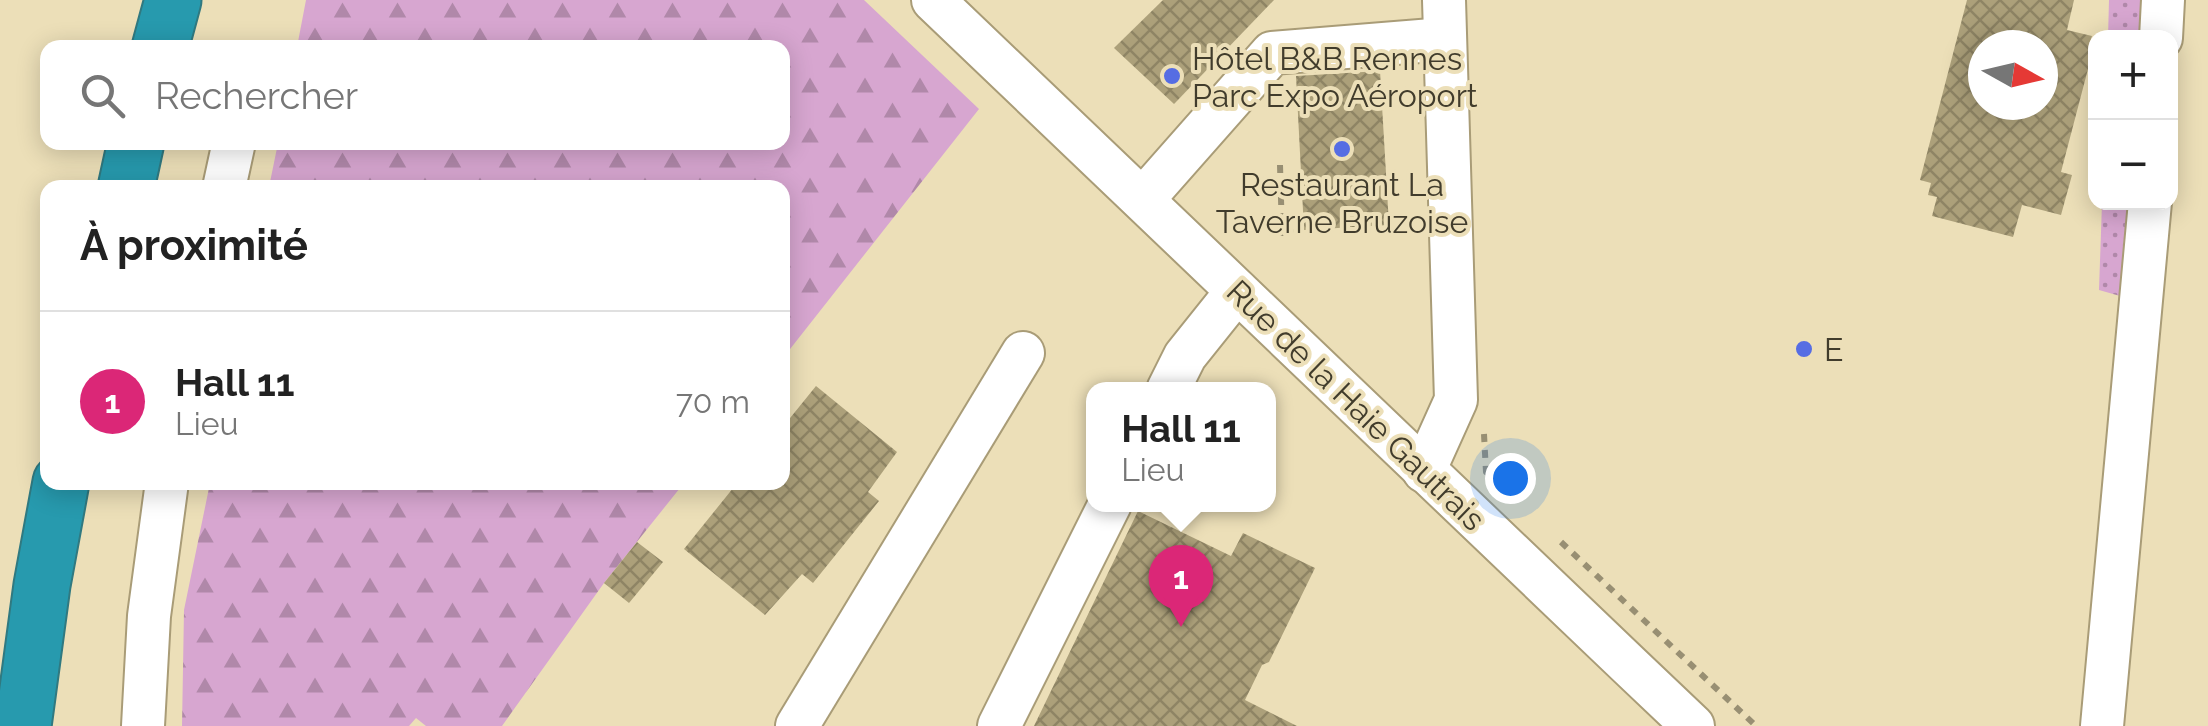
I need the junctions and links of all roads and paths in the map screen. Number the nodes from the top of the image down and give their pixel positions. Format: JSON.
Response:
{"nodes":[{"id":1,"x":173,"y":0,"type":"edge"},
{"id":2,"x":934,"y":0,"type":"edge"},
{"id":3,"x":2163,"y":0,"type":"edge"},
{"id":4,"x":1444,"y":20,"type":"edge"},
{"id":5,"x":2162,"y":30,"type":"edge"},
{"id":6,"x":162,"y":40,"type":"edge"},
{"id":7,"x":134,"y":150,"type":"edge"},
{"id":8,"x":232,"y":150,"type":"edge"},
{"id":9,"x":1280,"y":165,"type":"dead end"},
{"id":10,"x":128,"y":180,"type":"edge"},
{"id":11,"x":226,"y":180,"type":"edge"},
{"id":12,"x":1144,"y":198,"type":"junction"},
{"id":13,"x":2149,"y":210,"type":"edge"},
{"id":14,"x":1294,"y":232,"type":"dead end"},
{"id":15,"x":1237,"y":291,"type":"junction"},
{"id":16,"x":1023,"y":354,"type":"dead end"},
{"id":17,"x":1172,"y":382,"type":"edge"},
{"id":18,"x":1484,"y":421,"type":"dead end"},
{"id":19,"x":1424,"y":471,"type":"junction"},
{"id":20,"x":1500,"y":486,"type":"dead end"},
{"id":21,"x":59,"y":490,"type":"edge"},
{"id":22,"x":166,"y":490,"type":"edge"},
{"id":23,"x":1106,"y":512,"type":"edge"},
{"id":24,"x":1557,"y":539,"type":"dead end"},
{"id":25,"x":23,"y":726,"type":"edge"},
{"id":26,"x":143,"y":726,"type":"edge"},
{"id":27,"x":797,"y":726,"type":"edge"},
{"id":28,"x":998,"y":726,"type":"edge"},
{"id":29,"x":1693,"y":726,"type":"edge"},
{"id":30,"x":1756,"y":726,"type":"edge"},
{"id":31,"x":2102,"y":726,"type":"edge"}],
"edges":[{"from":1,"to":6,"type":"highway"},
{"from":2,"to":12,"type":"street","name":"Rue de la Haie Gautrais"},
{"from":3,"to":5,"type":"street"},
{"from":4,"to":12,"type":"street"},
{"from":4,"to":19,"type":"street"},
{"from":7,"to":10,"type":"highway"},
{"from":8,"to":11,"type":"street"},
{"from":9,"to":14,"type":"path"},
{"from":12,"to":15,"type":"street","name":"Rue de la Haie Gautrais"},
{"from":13,"to":31,"type":"street"},
{"from":15,"to":17,"type":"street"},
{"from":15,"to":19,"type":"street","name":"Rue de la Haie Gautrais"},
{"from":16,"to":27,"type":"street"},
{"from":18,"to":20,"type":"path"},
{"from":19,"to":29,"type":"street","name":"Rue de la Haie Gautrais"},
{"from":21,"to":25,"type":"highway"},
{"from":22,"to":26,"type":"street"},
{"from":23,"to":28,"type":"street"},
{"from":24,"to":30,"type":"path"}]}
